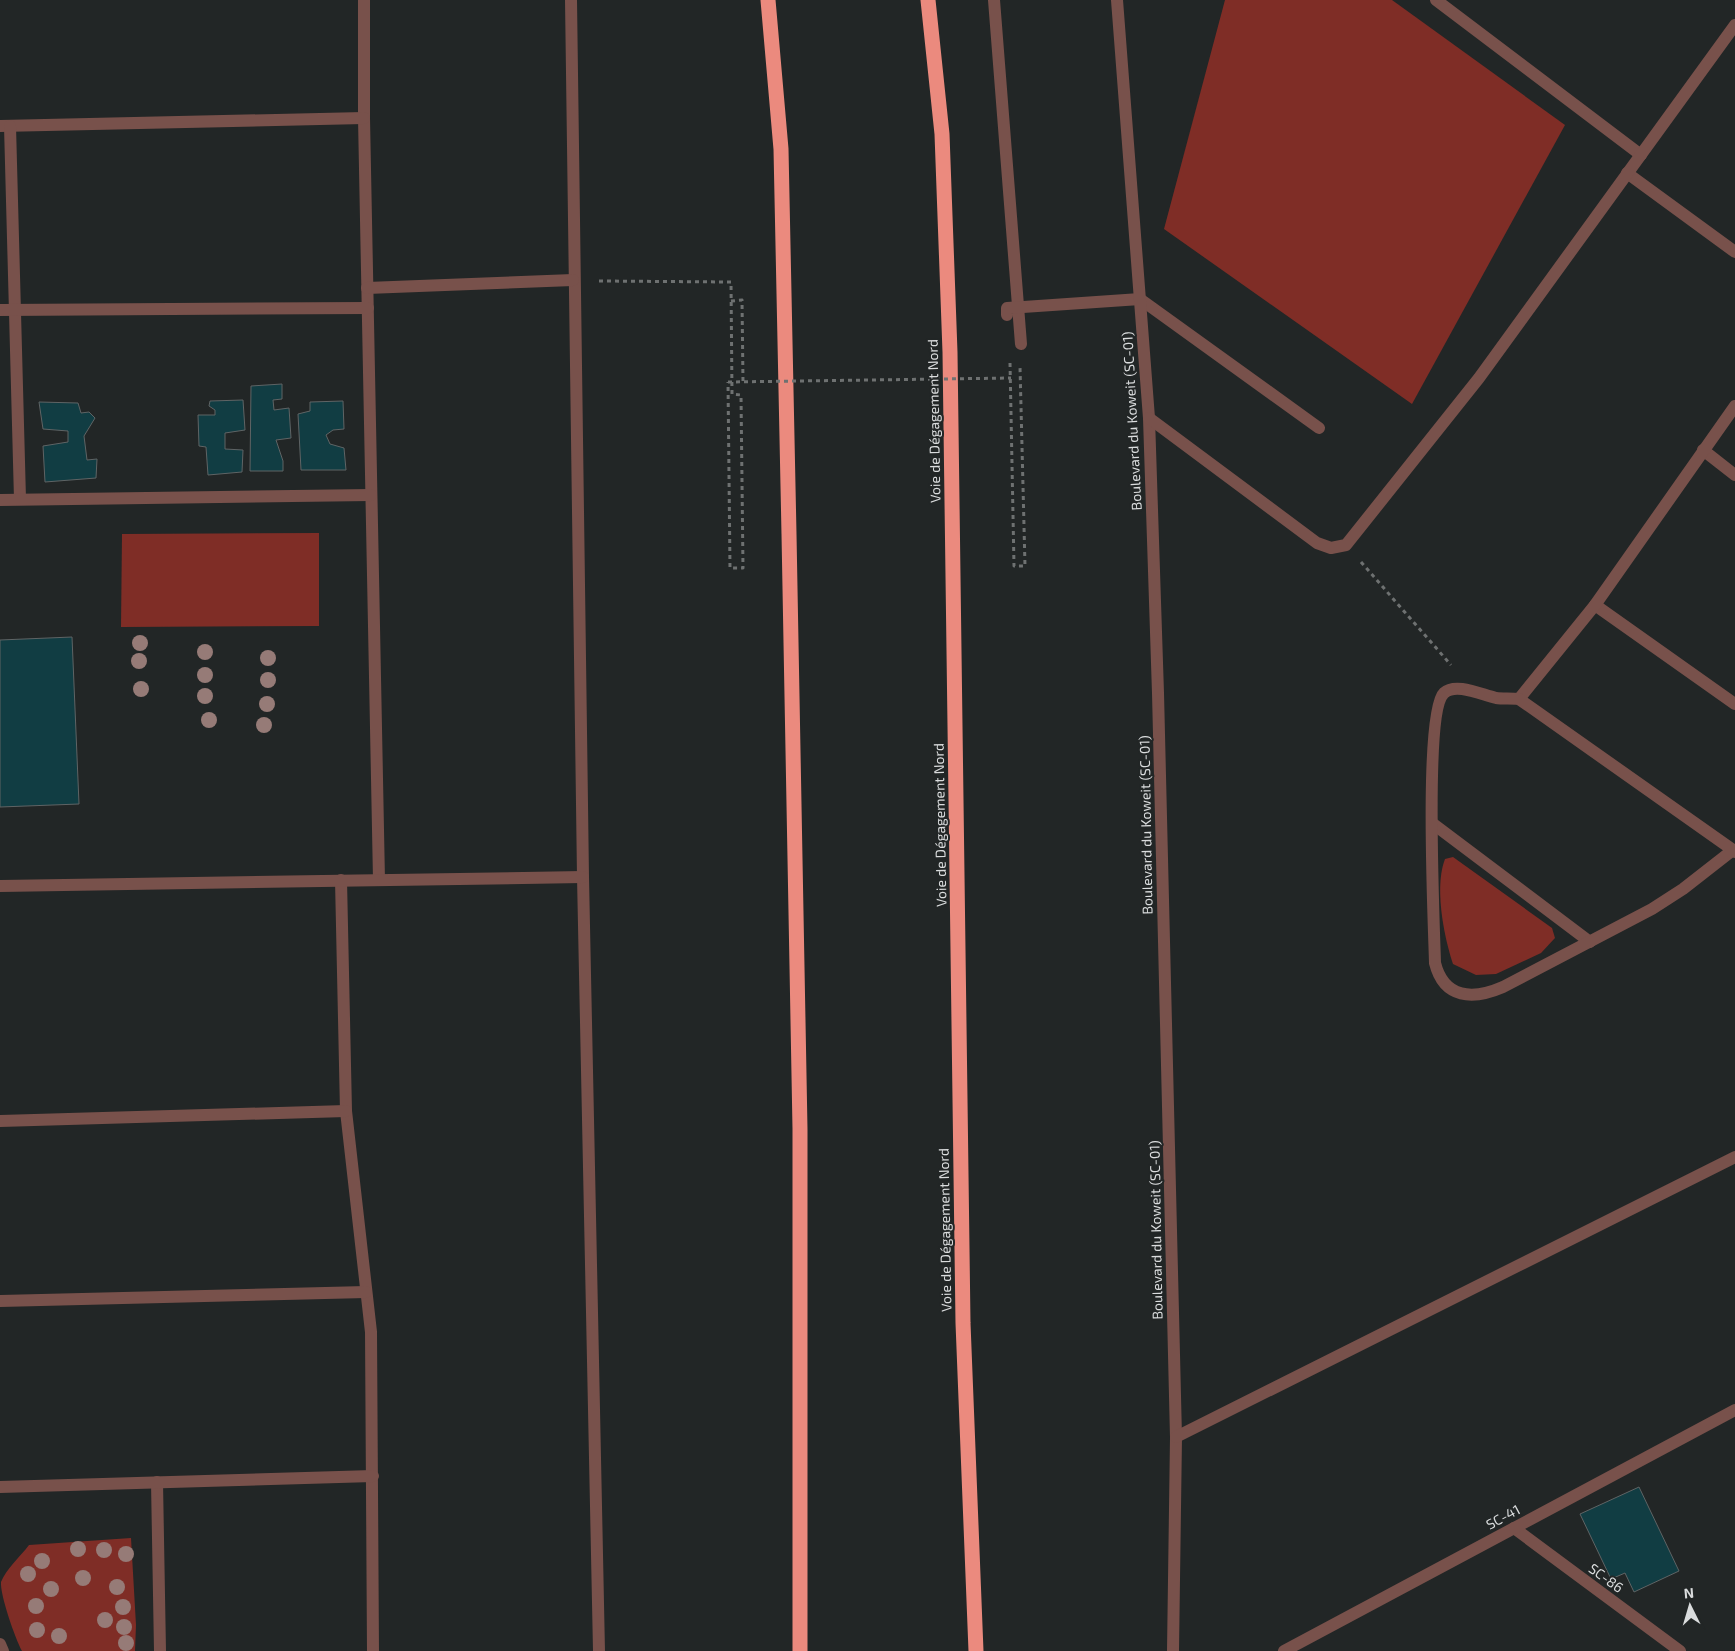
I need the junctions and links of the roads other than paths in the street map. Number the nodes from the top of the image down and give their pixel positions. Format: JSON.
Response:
{"nodes":[{"id":1,"x":364,"y":0,"type":"edge"},
{"id":2,"x":571,"y":0,"type":"edge"},
{"id":3,"x":768,"y":0,"type":"edge"},
{"id":4,"x":928,"y":0,"type":"edge"},
{"id":5,"x":994,"y":0,"type":"edge"},
{"id":6,"x":1117,"y":0,"type":"edge"},
{"id":7,"x":1436,"y":0,"type":"edge"},
{"id":8,"x":1451,"y":5,"type":"edge"},
{"id":9,"x":1735,"y":25,"type":"edge"},
{"id":10,"x":364,"y":118,"type":"junction"},
{"id":11,"x":5,"y":126,"type":"edge"},
{"id":12,"x":1641,"y":154,"type":"junction"},
{"id":13,"x":1627,"y":173,"type":"junction"},
{"id":14,"x":1735,"y":252,"type":"edge"},
{"id":15,"x":573,"y":280,"type":"junction"},
{"id":16,"x":367,"y":288,"type":"junction"},
{"id":17,"x":1140,"y":299,"type":"junction"},
{"id":18,"x":368,"y":308,"type":"junction"},
{"id":19,"x":0,"y":310,"type":"edge"},
{"id":20,"x":15,"y":310,"type":"junction"},
{"id":21,"x":1013,"y":311,"type":"junction"},
{"id":22,"x":1021,"y":344,"type":"dead end"},
{"id":23,"x":1735,"y":406,"type":"edge"},
{"id":24,"x":1149,"y":418,"type":"junction"},
{"id":25,"x":1318,"y":428,"type":"dead end"},
{"id":26,"x":1703,"y":450,"type":"junction"},
{"id":27,"x":1735,"y":475,"type":"edge"},
{"id":28,"x":371,"y":496,"type":"junction"},
{"id":29,"x":20,"y":499,"type":"junction"},
{"id":30,"x":0,"y":500,"type":"edge"},
{"id":31,"x":1595,"y":605,"type":"junction"},
{"id":32,"x":1519,"y":698,"type":"junction"},
{"id":33,"x":1735,"y":704,"type":"edge"},
{"id":34,"x":1432,"y":823,"type":"junction"},
{"id":35,"x":1734,"y":851,"type":"edge"},
{"id":36,"x":583,"y":877,"type":"junction"},
{"id":37,"x":341,"y":880,"type":"junction"},
{"id":38,"x":379,"y":880,"type":"junction"},
{"id":39,"x":0,"y":886,"type":"edge"},
{"id":40,"x":1590,"y":942,"type":"junction"},
{"id":41,"x":346,"y":1111,"type":"junction"},
{"id":42,"x":0,"y":1121,"type":"edge"},
{"id":43,"x":1735,"y":1157,"type":"edge"},
{"id":44,"x":366,"y":1292,"type":"junction"},
{"id":45,"x":0,"y":1301,"type":"edge"},
{"id":46,"x":1735,"y":1410,"type":"edge"},
{"id":47,"x":1176,"y":1437,"type":"junction"},
{"id":48,"x":373,"y":1476,"type":"junction"},
{"id":49,"x":157,"y":1482,"type":"junction"},
{"id":50,"x":0,"y":1487,"type":"edge"},
{"id":51,"x":1514,"y":1528,"type":"junction"},
{"id":52,"x":0,"y":1644,"type":"edge"},
{"id":53,"x":3,"y":1651,"type":"edge"},
{"id":54,"x":160,"y":1651,"type":"edge"},
{"id":55,"x":373,"y":1651,"type":"edge"},
{"id":56,"x":599,"y":1651,"type":"edge"},
{"id":57,"x":800,"y":1651,"type":"edge"},
{"id":58,"x":976,"y":1651,"type":"edge"},
{"id":59,"x":1173,"y":1651,"type":"edge"},
{"id":60,"x":1284,"y":1651,"type":"edge"},
{"id":61,"x":1680,"y":1651,"type":"edge"}],
"edges":[{"from":1,"to":10,"type":"street"},
{"from":2,"to":15,"type":"street"},
{"from":3,"to":57,"type":"highway"},
{"from":4,"to":58,"type":"highway","name":"Voie de Dégagement Nord"},
{"from":5,"to":21,"type":"street"},
{"from":6,"to":17,"type":"street","name":"Boulevard du Koweit (SC-01)"},
{"from":7,"to":8,"type":"street"},
{"from":8,"to":12,"type":"street"},
{"from":9,"to":12,"type":"street"},
{"from":10,"to":11,"type":"street"},
{"from":10,"to":16,"type":"street"},
{"from":11,"to":20,"type":"street"},
{"from":12,"to":13,"type":"street"},
{"from":13,"to":14,"type":"street"},
{"from":13,"to":24,"type":"street"},
{"from":15,"to":16,"type":"street"},
{"from":15,"to":36,"type":"street"},
{"from":16,"to":18,"type":"street"},
{"from":17,"to":21,"type":"street"},
{"from":17,"to":24,"type":"street","name":"Boulevard du Koweit (SC-01)"},
{"from":17,"to":25,"type":"street"},
{"from":18,"to":20,"type":"street"},
{"from":18,"to":28,"type":"street"},
{"from":19,"to":20,"type":"street"},
{"from":20,"to":29,"type":"street"},
{"from":21,"to":22,"type":"street"},
{"from":23,"to":26,"type":"street"},
{"from":24,"to":47,"type":"street","name":"Boulevard du Koweit (SC-01)"},
{"from":26,"to":27,"type":"street"},
{"from":26,"to":31,"type":"street"},
{"from":28,"to":29,"type":"street"},
{"from":28,"to":38,"type":"street"},
{"from":29,"to":30,"type":"street"},
{"from":31,"to":32,"type":"street"},
{"from":31,"to":33,"type":"street"},
{"from":32,"to":34,"type":"street"},
{"from":32,"to":35,"type":"street"},
{"from":34,"to":40,"type":"street"},
{"from":34,"to":40,"type":"street"},
{"from":35,"to":40,"type":"street"},
{"from":36,"to":38,"type":"street"},
{"from":36,"to":56,"type":"street"},
{"from":37,"to":38,"type":"street"},
{"from":37,"to":39,"type":"street"},
{"from":37,"to":41,"type":"street"},
{"from":41,"to":42,"type":"street"},
{"from":41,"to":44,"type":"street"},
{"from":43,"to":47,"type":"street"},
{"from":44,"to":45,"type":"street"},
{"from":44,"to":48,"type":"street"},
{"from":46,"to":51,"type":"street","name":"SC-41"},
{"from":47,"to":59,"type":"street","name":"Boulevard du Koweit (SC-01)"},
{"from":48,"to":49,"type":"street"},
{"from":48,"to":55,"type":"street"},
{"from":49,"to":50,"type":"street"},
{"from":49,"to":54,"type":"street"},
{"from":51,"to":60,"type":"street","name":"SC-41"},
{"from":51,"to":61,"type":"street","name":"SC-86"},
{"from":52,"to":53,"type":"street"}]}
